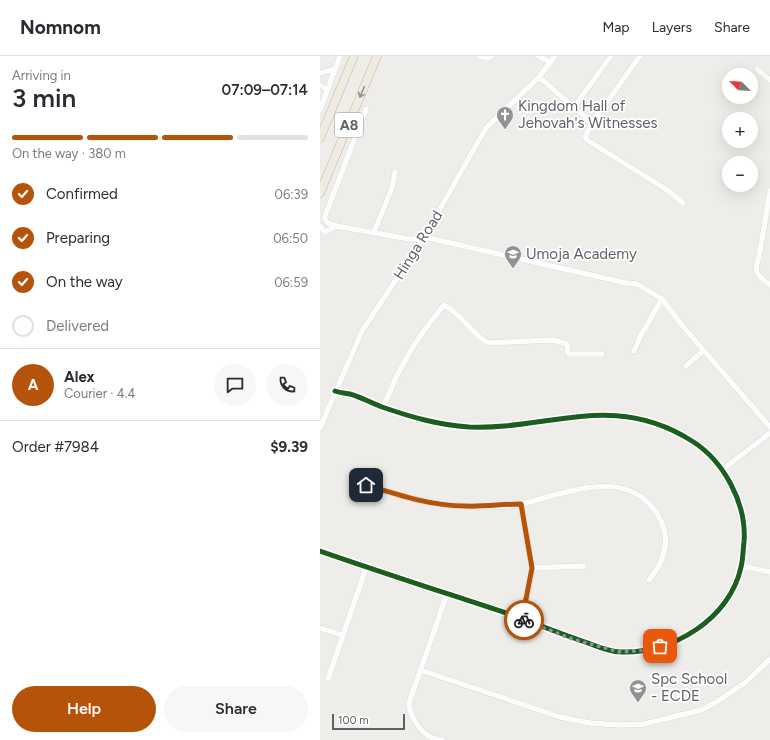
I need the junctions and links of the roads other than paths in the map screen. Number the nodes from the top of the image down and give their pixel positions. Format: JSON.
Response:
{"nodes":[{"id":1,"x":354,"y":56,"type":"edge"},
{"id":2,"x":377,"y":56,"type":"edge"},
{"id":3,"x":480,"y":56,"type":"edge"},
{"id":4,"x":492,"y":56,"type":"edge"},
{"id":5,"x":538,"y":56,"type":"edge"},
{"id":6,"x":555,"y":56,"type":"edge"},
{"id":7,"x":611,"y":56,"type":"edge"},
{"id":8,"x":640,"y":56,"type":"edge"},
{"id":9,"x":339,"y":57,"type":"edge"},
{"id":10,"x":550,"y":62,"type":"junction"},
{"id":11,"x":335,"y":69,"type":"junction"},
{"id":12,"x":758,"y":70,"type":"edge"},
{"id":13,"x":320,"y":73,"type":"edge"},
{"id":14,"x":539,"y":77,"type":"junction"},
{"id":15,"x":770,"y":80,"type":"edge"},
{"id":16,"x":320,"y":85,"type":"edge"},
{"id":17,"x":326,"y":90,"type":"junction"},
{"id":18,"x":574,"y":107,"type":"junction"},
{"id":19,"x":366,"y":109,"type":"dead end"},
{"id":20,"x":320,"y":110,"type":"edge"},
{"id":21,"x":592,"y":123,"type":"junction"},
{"id":22,"x":320,"y":138,"type":"edge"},
{"id":23,"x":395,"y":172,"type":"dead end"},
{"id":24,"x":770,"y":191,"type":"edge"},
{"id":25,"x":320,"y":193,"type":"edge"},
{"id":26,"x":683,"y":203,"type":"dead end"},
{"id":27,"x":322,"y":219,"type":"edge"},
{"id":28,"x":320,"y":226,"type":"edge"},
{"id":29,"x":336,"y":226,"type":"junction"},
{"id":30,"x":374,"y":232,"type":"junction"},
{"id":31,"x":424,"y":238,"type":"junction"},
{"id":32,"x":770,"y":285,"type":"edge"},
{"id":33,"x":662,"y":299,"type":"junction"},
{"id":34,"x":634,"y":351,"type":"dead end"},
{"id":35,"x":703,"y":351,"type":"junction"},
{"id":36,"x":602,"y":354,"type":"dead end"},
{"id":37,"x":686,"y":366,"type":"dead end"},
{"id":38,"x":336,"y":391,"type":"junction"},
{"id":39,"x":383,"y":408,"type":"junction"},
{"id":40,"x":769,"y":423,"type":"edge"},
{"id":41,"x":320,"y":428,"type":"edge"},
{"id":42,"x":770,"y":433,"type":"edge"},
{"id":43,"x":722,"y":470,"type":"junction"},
{"id":44,"x":353,"y":481,"type":"dead end"},
{"id":45,"x":521,"y":504,"type":"junction"},
{"id":46,"x":320,"y":551,"type":"edge"},
{"id":47,"x":584,"y":566,"type":"dead end"},
{"id":48,"x":742,"y":566,"type":"junction"},
{"id":49,"x":366,"y":568,"type":"junction"},
{"id":50,"x":532,"y":568,"type":"junction"},
{"id":51,"x":770,"y":572,"type":"edge"},
{"id":52,"x":649,"y":580,"type":"dead end"},
{"id":53,"x":447,"y":594,"type":"junction"},
{"id":54,"x":520,"y":618,"type":"junction"},
{"id":55,"x":320,"y":628,"type":"edge"},
{"id":56,"x":342,"y":635,"type":"junction"},
{"id":57,"x":770,"y":659,"type":"edge"},
{"id":58,"x":420,"y":670,"type":"junction"},
{"id":59,"x":328,"y":679,"type":"dead end"},
{"id":60,"x":442,"y":740,"type":"edge"}],
"edges":[{"from":1,"to":22,"type":"highway","number":"A8"},
{"from":2,"to":25,"type":"highway","number":"A8","one_way":true},
{"from":3,"to":4,"type":"street"},
{"from":5,"to":10,"type":"street"},
{"from":6,"to":10,"type":"street","name":"Hinga Road"},
{"from":7,"to":18,"type":"street"},
{"from":8,"to":21,"type":"street"},
{"from":9,"to":11,"type":"street"},
{"from":10,"to":14,"type":"street","name":"Hinga Road"},
{"from":11,"to":13,"type":"street"},
{"from":11,"to":17,"type":"street"},
{"from":12,"to":15,"type":"street"},
{"from":14,"to":18,"type":"street"},
{"from":14,"to":31,"type":"street","name":"Hinga Road"},
{"from":16,"to":17,"type":"street"},
{"from":17,"to":20,"type":"street"},
{"from":18,"to":21,"type":"street"},
{"from":19,"to":27,"type":"street"},
{"from":21,"to":26,"type":"street"},
{"from":23,"to":30,"type":"street"},
{"from":24,"to":32,"type":"street"},
{"from":27,"to":29,"type":"street"},
{"from":28,"to":29,"type":"street"},
{"from":29,"to":30,"type":"street"},
{"from":30,"to":31,"type":"street"},
{"from":31,"to":33,"type":"street"},
{"from":31,"to":38,"type":"street","name":"Hinga Road"},
{"from":33,"to":34,"type":"street"},
{"from":33,"to":35,"type":"street"},
{"from":35,"to":37,"type":"street"},
{"from":35,"to":40,"type":"street"},
{"from":36,"to":39,"type":"street"},
{"from":38,"to":39,"type":"street"},
{"from":38,"to":41,"type":"street","name":"Hinga Road"},
{"from":39,"to":43,"type":"street"},
{"from":42,"to":43,"type":"street"},
{"from":43,"to":48,"type":"street"},
{"from":44,"to":45,"type":"street"},
{"from":45,"to":50,"type":"street"},
{"from":45,"to":52,"type":"street"},
{"from":46,"to":49,"type":"street"},
{"from":47,"to":50,"type":"street"},
{"from":48,"to":51,"type":"street"},
{"from":48,"to":54,"type":"street"},
{"from":49,"to":53,"type":"street"},
{"from":49,"to":56,"type":"street"},
{"from":50,"to":54,"type":"street"},
{"from":53,"to":54,"type":"street"},
{"from":53,"to":58,"type":"street"},
{"from":55,"to":56,"type":"street"},
{"from":56,"to":59,"type":"street"},
{"from":57,"to":58,"type":"street"},
{"from":58,"to":60,"type":"street"}]}
